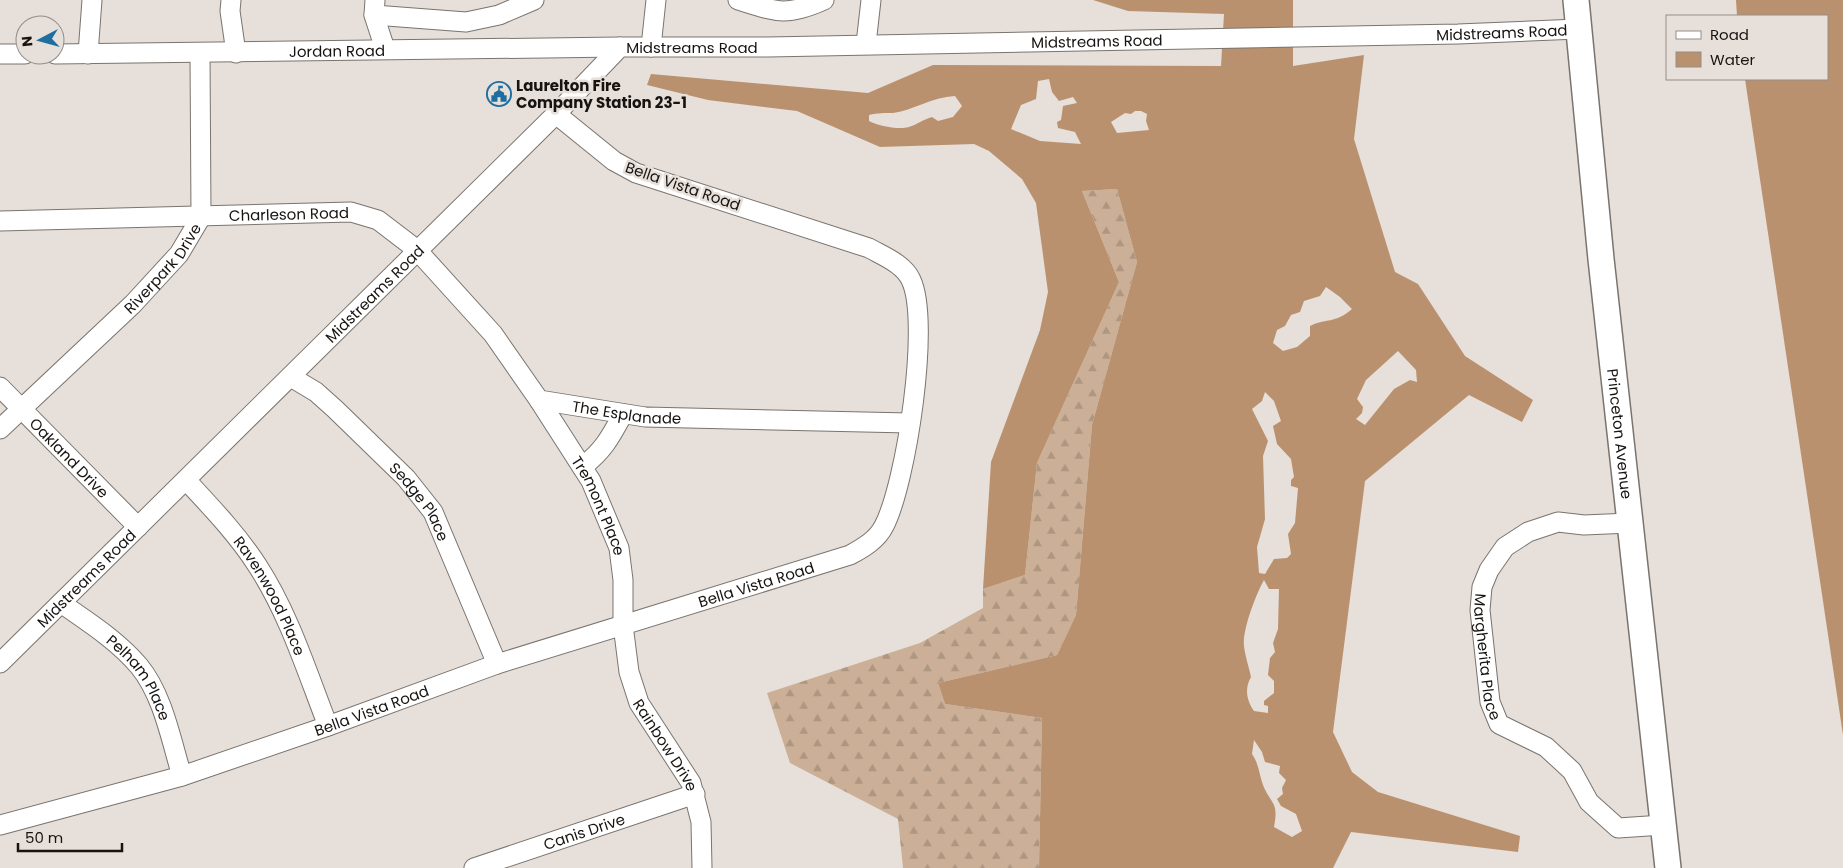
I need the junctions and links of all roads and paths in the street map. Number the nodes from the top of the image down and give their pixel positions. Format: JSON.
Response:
{"nodes":[{"id":1,"x":92,"y":0,"type":"edge"},
{"id":2,"x":231,"y":0,"type":"edge"},
{"id":3,"x":534,"y":0,"type":"edge"},
{"id":4,"x":656,"y":0,"type":"edge"},
{"id":5,"x":738,"y":0,"type":"edge"},
{"id":6,"x":824,"y":0,"type":"edge"},
{"id":7,"x":871,"y":0,"type":"edge"},
{"id":8,"x":1576,"y":0,"type":"edge"},
{"id":9,"x":375,"y":7,"type":"edge"},
{"id":10,"x":1578,"y":29,"type":"junction"},
{"id":11,"x":866,"y":44,"type":"junction"},
{"id":12,"x":620,"y":47,"type":"junction"},
{"id":13,"x":651,"y":47,"type":"junction"},
{"id":14,"x":385,"y":49,"type":"junction"},
{"id":15,"x":236,"y":53,"type":"junction"},
{"id":16,"x":0,"y":54,"type":"edge"},
{"id":17,"x":15,"y":54,"type":"edge"},
{"id":18,"x":65,"y":54,"type":"edge"},
{"id":19,"x":88,"y":54,"type":"junction"},
{"id":20,"x":200,"y":54,"type":"junction"},
{"id":21,"x":556,"y":114,"type":"junction"},
{"id":22,"x":201,"y":217,"type":"junction"},
{"id":23,"x":0,"y":221,"type":"edge"},
{"id":24,"x":416,"y":249,"type":"junction"},
{"id":25,"x":291,"y":376,"type":"junction"},
{"id":26,"x":0,"y":386,"type":"edge"},
{"id":27,"x":539,"y":400,"type":"junction"},
{"id":28,"x":22,"y":409,"type":"junction"},
{"id":29,"x":623,"y":414,"type":"junction"},
{"id":30,"x":909,"y":423,"type":"junction"},
{"id":31,"x":0,"y":429,"type":"edge"},
{"id":32,"x":582,"y":467,"type":"junction"},
{"id":33,"x":186,"y":480,"type":"junction"},
{"id":34,"x":1630,"y":523,"type":"junction"},
{"id":35,"x":138,"y":527,"type":"junction"},
{"id":36,"x":61,"y":603,"type":"junction"},
{"id":37,"x":623,"y":625,"type":"junction"},
{"id":38,"x":0,"y":663,"type":"edge"},
{"id":39,"x":496,"y":664,"type":"junction"},
{"id":40,"x":328,"y":726,"type":"junction"},
{"id":41,"x":182,"y":776,"type":"junction"},
{"id":42,"x":695,"y":794,"type":"junction"},
{"id":43,"x":0,"y":825,"type":"edge"},
{"id":44,"x":1664,"y":825,"type":"junction"},
{"id":45,"x":474,"y":868,"type":"edge"},
{"id":46,"x":702,"y":868,"type":"edge"},
{"id":47,"x":1668,"y":868,"type":"edge"}],
"edges":[{"from":1,"to":19,"type":"street"},
{"from":2,"to":15,"type":"street"},
{"from":3,"to":9,"type":"street"},
{"from":4,"to":13,"type":"street"},
{"from":5,"to":6,"type":"street"},
{"from":7,"to":11,"type":"street"},
{"from":8,"to":10,"type":"main road","name":"Princeton Avenue"},
{"from":9,"to":14,"type":"street"},
{"from":10,"to":11,"type":"street","name":"Midstreams Road"},
{"from":10,"to":34,"type":"main road","name":"Princeton Avenue"},
{"from":11,"to":13,"type":"street","name":"Midstreams Road"},
{"from":12,"to":13,"type":"street","name":"Midstreams Road"},
{"from":12,"to":14,"type":"street","name":"Jordan Road"},
{"from":12,"to":21,"type":"street","name":"Midstreams Road"},
{"from":14,"to":15,"type":"street","name":"Jordan Road"},
{"from":15,"to":20,"type":"street","name":"Jordan Road"},
{"from":16,"to":17,"type":"street"},
{"from":18,"to":19,"type":"street","name":"Jordan Road"},
{"from":19,"to":20,"type":"street","name":"Jordan Road"},
{"from":20,"to":22,"type":"street","name":"Riverpark Drive"},
{"from":21,"to":24,"type":"street","name":"Midstreams Road"},
{"from":21,"to":30,"type":"street","name":"Bella Vista Road"},
{"from":22,"to":23,"type":"street","name":"Charleson Road"},
{"from":22,"to":24,"type":"street","name":"Charleson Road"},
{"from":22,"to":28,"type":"street","name":"Riverpark Drive"},
{"from":24,"to":25,"type":"street","name":"Midstreams Road"},
{"from":24,"to":27,"type":"street"},
{"from":25,"to":33,"type":"street","name":"Midstreams Road"},
{"from":25,"to":39,"type":"street","name":"Sedge Place"},
{"from":26,"to":28,"type":"street","name":"Oakland Drive"},
{"from":27,"to":29,"type":"street","name":"The Esplanade"},
{"from":27,"to":32,"type":"street","name":"Tremont Place"},
{"from":28,"to":31,"type":"street","name":"Riverpark Drive"},
{"from":28,"to":35,"type":"street","name":"Oakland Drive"},
{"from":29,"to":30,"type":"street","name":"The Esplanade"},
{"from":29,"to":32,"type":"street"},
{"from":30,"to":37,"type":"street","name":"Bella Vista Road"},
{"from":32,"to":37,"type":"street","name":"Tremont Place"},
{"from":33,"to":35,"type":"street","name":"Midstreams Road"},
{"from":33,"to":40,"type":"street","name":"Ravenwood Place"},
{"from":34,"to":44,"type":"main road","name":"Princeton Avenue"},
{"from":34,"to":44,"type":"street","name":"Margherita Place"},
{"from":35,"to":36,"type":"street","name":"Midstreams Road"},
{"from":36,"to":38,"type":"street","name":"Midstreams Road"},
{"from":36,"to":41,"type":"street","name":"Pelham Place"},
{"from":37,"to":39,"type":"street","name":"Bella Vista Road"},
{"from":37,"to":42,"type":"street","name":"Rainbow Drive"},
{"from":39,"to":40,"type":"street","name":"Bella Vista Road"},
{"from":40,"to":41,"type":"street","name":"Bella Vista Road"},
{"from":41,"to":43,"type":"street","name":"Bella Vista Road"},
{"from":42,"to":45,"type":"street","name":"Canis Drive"},
{"from":42,"to":46,"type":"street","name":"Rainbow Drive"},
{"from":44,"to":47,"type":"main road","name":"Princeton Avenue"}]}
